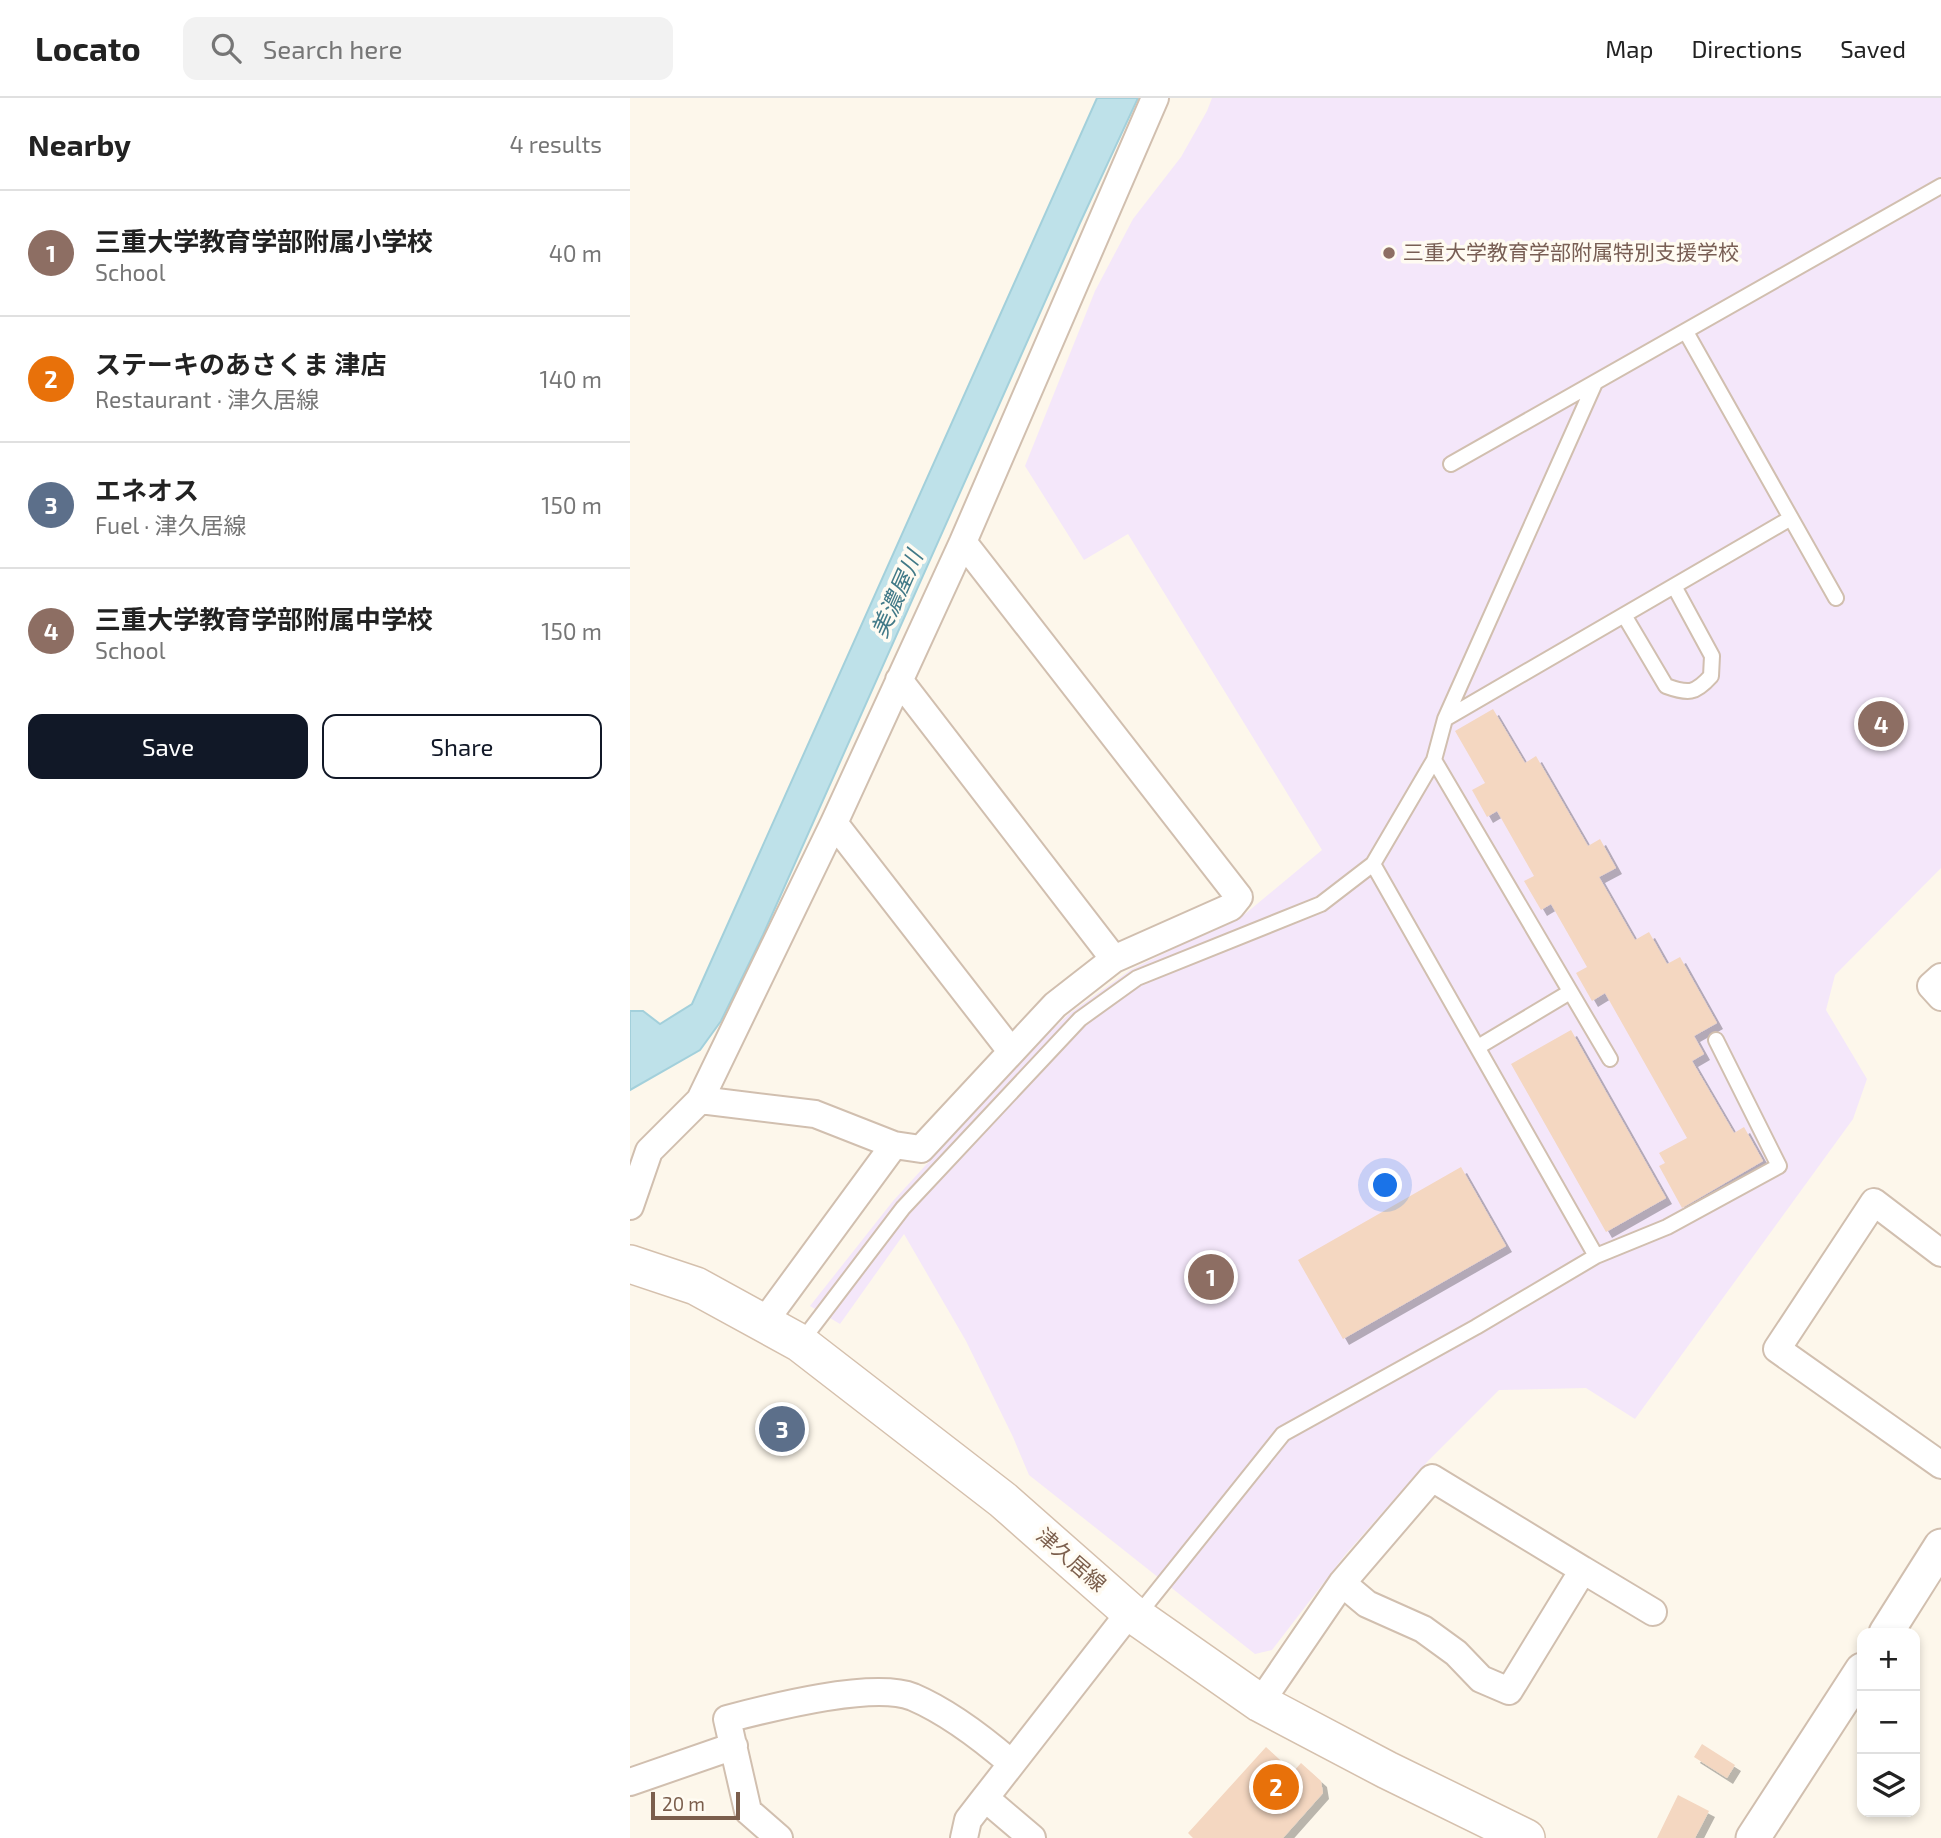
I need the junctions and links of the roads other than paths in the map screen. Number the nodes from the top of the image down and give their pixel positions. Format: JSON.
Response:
{"nodes":[{"id":1,"x":1154,"y":98,"type":"edge"},
{"id":2,"x":1941,"y":186,"type":"edge"},
{"id":3,"x":1686,"y":332,"type":"junction"},
{"id":4,"x":1595,"y":383,"type":"junction"},
{"id":5,"x":1451,"y":464,"type":"dead end"},
{"id":6,"x":1791,"y":518,"type":"junction"},
{"id":7,"x":963,"y":542,"type":"junction"},
{"id":8,"x":1674,"y":586,"type":"junction"},
{"id":9,"x":1836,"y":598,"type":"dead end"},
{"id":10,"x":1624,"y":615,"type":"junction"},
{"id":11,"x":899,"y":680,"type":"junction"},
{"id":12,"x":1446,"y":719,"type":"junction"},
{"id":13,"x":1434,"y":760,"type":"junction"},
{"id":14,"x":834,"y":824,"type":"junction"},
{"id":15,"x":1373,"y":864,"type":"junction"},
{"id":16,"x":1114,"y":959,"type":"junction"},
{"id":17,"x":1941,"y":977,"type":"edge"},
{"id":18,"x":1570,"y":992,"type":"junction"},
{"id":19,"x":1941,"y":997,"type":"edge"},
{"id":20,"x":1716,"y":1040,"type":"dead end"},
{"id":21,"x":1478,"y":1048,"type":"junction"},
{"id":22,"x":1011,"y":1051,"type":"junction"},
{"id":23,"x":1610,"y":1059,"type":"dead end"},
{"id":24,"x":700,"y":1100,"type":"junction"},
{"id":25,"x":894,"y":1145,"type":"junction"},
{"id":26,"x":630,"y":1206,"type":"edge"},
{"id":27,"x":1941,"y":1254,"type":"edge"},
{"id":28,"x":1596,"y":1256,"type":"junction"},
{"id":29,"x":630,"y":1264,"type":"edge"},
{"id":30,"x":764,"y":1322,"type":"junction"},
{"id":31,"x":800,"y":1343,"type":"junction"},
{"id":32,"x":1941,"y":1465,"type":"edge"},
{"id":33,"x":1941,"y":1546,"type":"edge"},
{"id":34,"x":1583,"y":1570,"type":"junction"},
{"id":35,"x":1342,"y":1583,"type":"junction"},
{"id":36,"x":1653,"y":1612,"type":"dead end"},
{"id":37,"x":1134,"y":1614,"type":"junction"},
{"id":38,"x":1889,"y":1628,"type":"edge"},
{"id":39,"x":1857,"y":1678,"type":"edge"},
{"id":40,"x":1260,"y":1703,"type":"junction"},
{"id":41,"x":734,"y":1746,"type":"junction"},
{"id":42,"x":1011,"y":1763,"type":"junction"},
{"id":43,"x":630,"y":1782,"type":"edge"},
{"id":44,"x":985,"y":1798,"type":"junction"},
{"id":45,"x":779,"y":1838,"type":"edge"},
{"id":46,"x":964,"y":1838,"type":"edge"},
{"id":47,"x":1032,"y":1838,"type":"edge"},
{"id":48,"x":1526,"y":1838,"type":"edge"},
{"id":49,"x":1753,"y":1838,"type":"edge"}],
"edges":[{"from":1,"to":7,"type":"street"},
{"from":2,"to":3,"type":"lane"},
{"from":3,"to":4,"type":"lane"},
{"from":3,"to":6,"type":"lane"},
{"from":4,"to":5,"type":"lane"},
{"from":4,"to":12,"type":"lane"},
{"from":6,"to":8,"type":"lane"},
{"from":6,"to":9,"type":"lane"},
{"from":7,"to":11,"type":"street"},
{"from":7,"to":16,"type":"street"},
{"from":8,"to":10,"type":"lane"},
{"from":8,"to":10,"type":"lane"},
{"from":10,"to":12,"type":"lane"},
{"from":11,"to":14,"type":"street"},
{"from":11,"to":16,"type":"street"},
{"from":12,"to":13,"type":"lane"},
{"from":13,"to":15,"type":"lane"},
{"from":13,"to":18,"type":"lane"},
{"from":14,"to":22,"type":"street"},
{"from":14,"to":24,"type":"street"},
{"from":15,"to":21,"type":"lane"},
{"from":15,"to":31,"type":"lane"},
{"from":16,"to":22,"type":"street"},
{"from":17,"to":19,"type":"street"},
{"from":18,"to":21,"type":"lane"},
{"from":18,"to":23,"type":"lane"},
{"from":20,"to":28,"type":"lane"},
{"from":21,"to":28,"type":"lane"},
{"from":22,"to":25,"type":"street"},
{"from":24,"to":25,"type":"street"},
{"from":24,"to":26,"type":"street"},
{"from":25,"to":30,"type":"street"},
{"from":27,"to":32,"type":"street"},
{"from":28,"to":37,"type":"lane"},
{"from":29,"to":30,"type":"main road","name":"津久居線"},
{"from":30,"to":31,"type":"main road","name":"津久居線"},
{"from":31,"to":37,"type":"main road","name":"津久居線"},
{"from":33,"to":38,"type":"street"},
{"from":34,"to":35,"type":"street"},
{"from":34,"to":35,"type":"street"},
{"from":34,"to":36,"type":"street"},
{"from":35,"to":40,"type":"street"},
{"from":37,"to":40,"type":"main road","name":"津久居線"},
{"from":37,"to":42,"type":"street"},
{"from":39,"to":49,"type":"street"},
{"from":40,"to":48,"type":"main road","name":"津久居線"},
{"from":41,"to":42,"type":"street"},
{"from":41,"to":43,"type":"street"},
{"from":41,"to":45,"type":"street"},
{"from":42,"to":44,"type":"street"},
{"from":44,"to":46,"type":"street"},
{"from":44,"to":47,"type":"street"}]}
